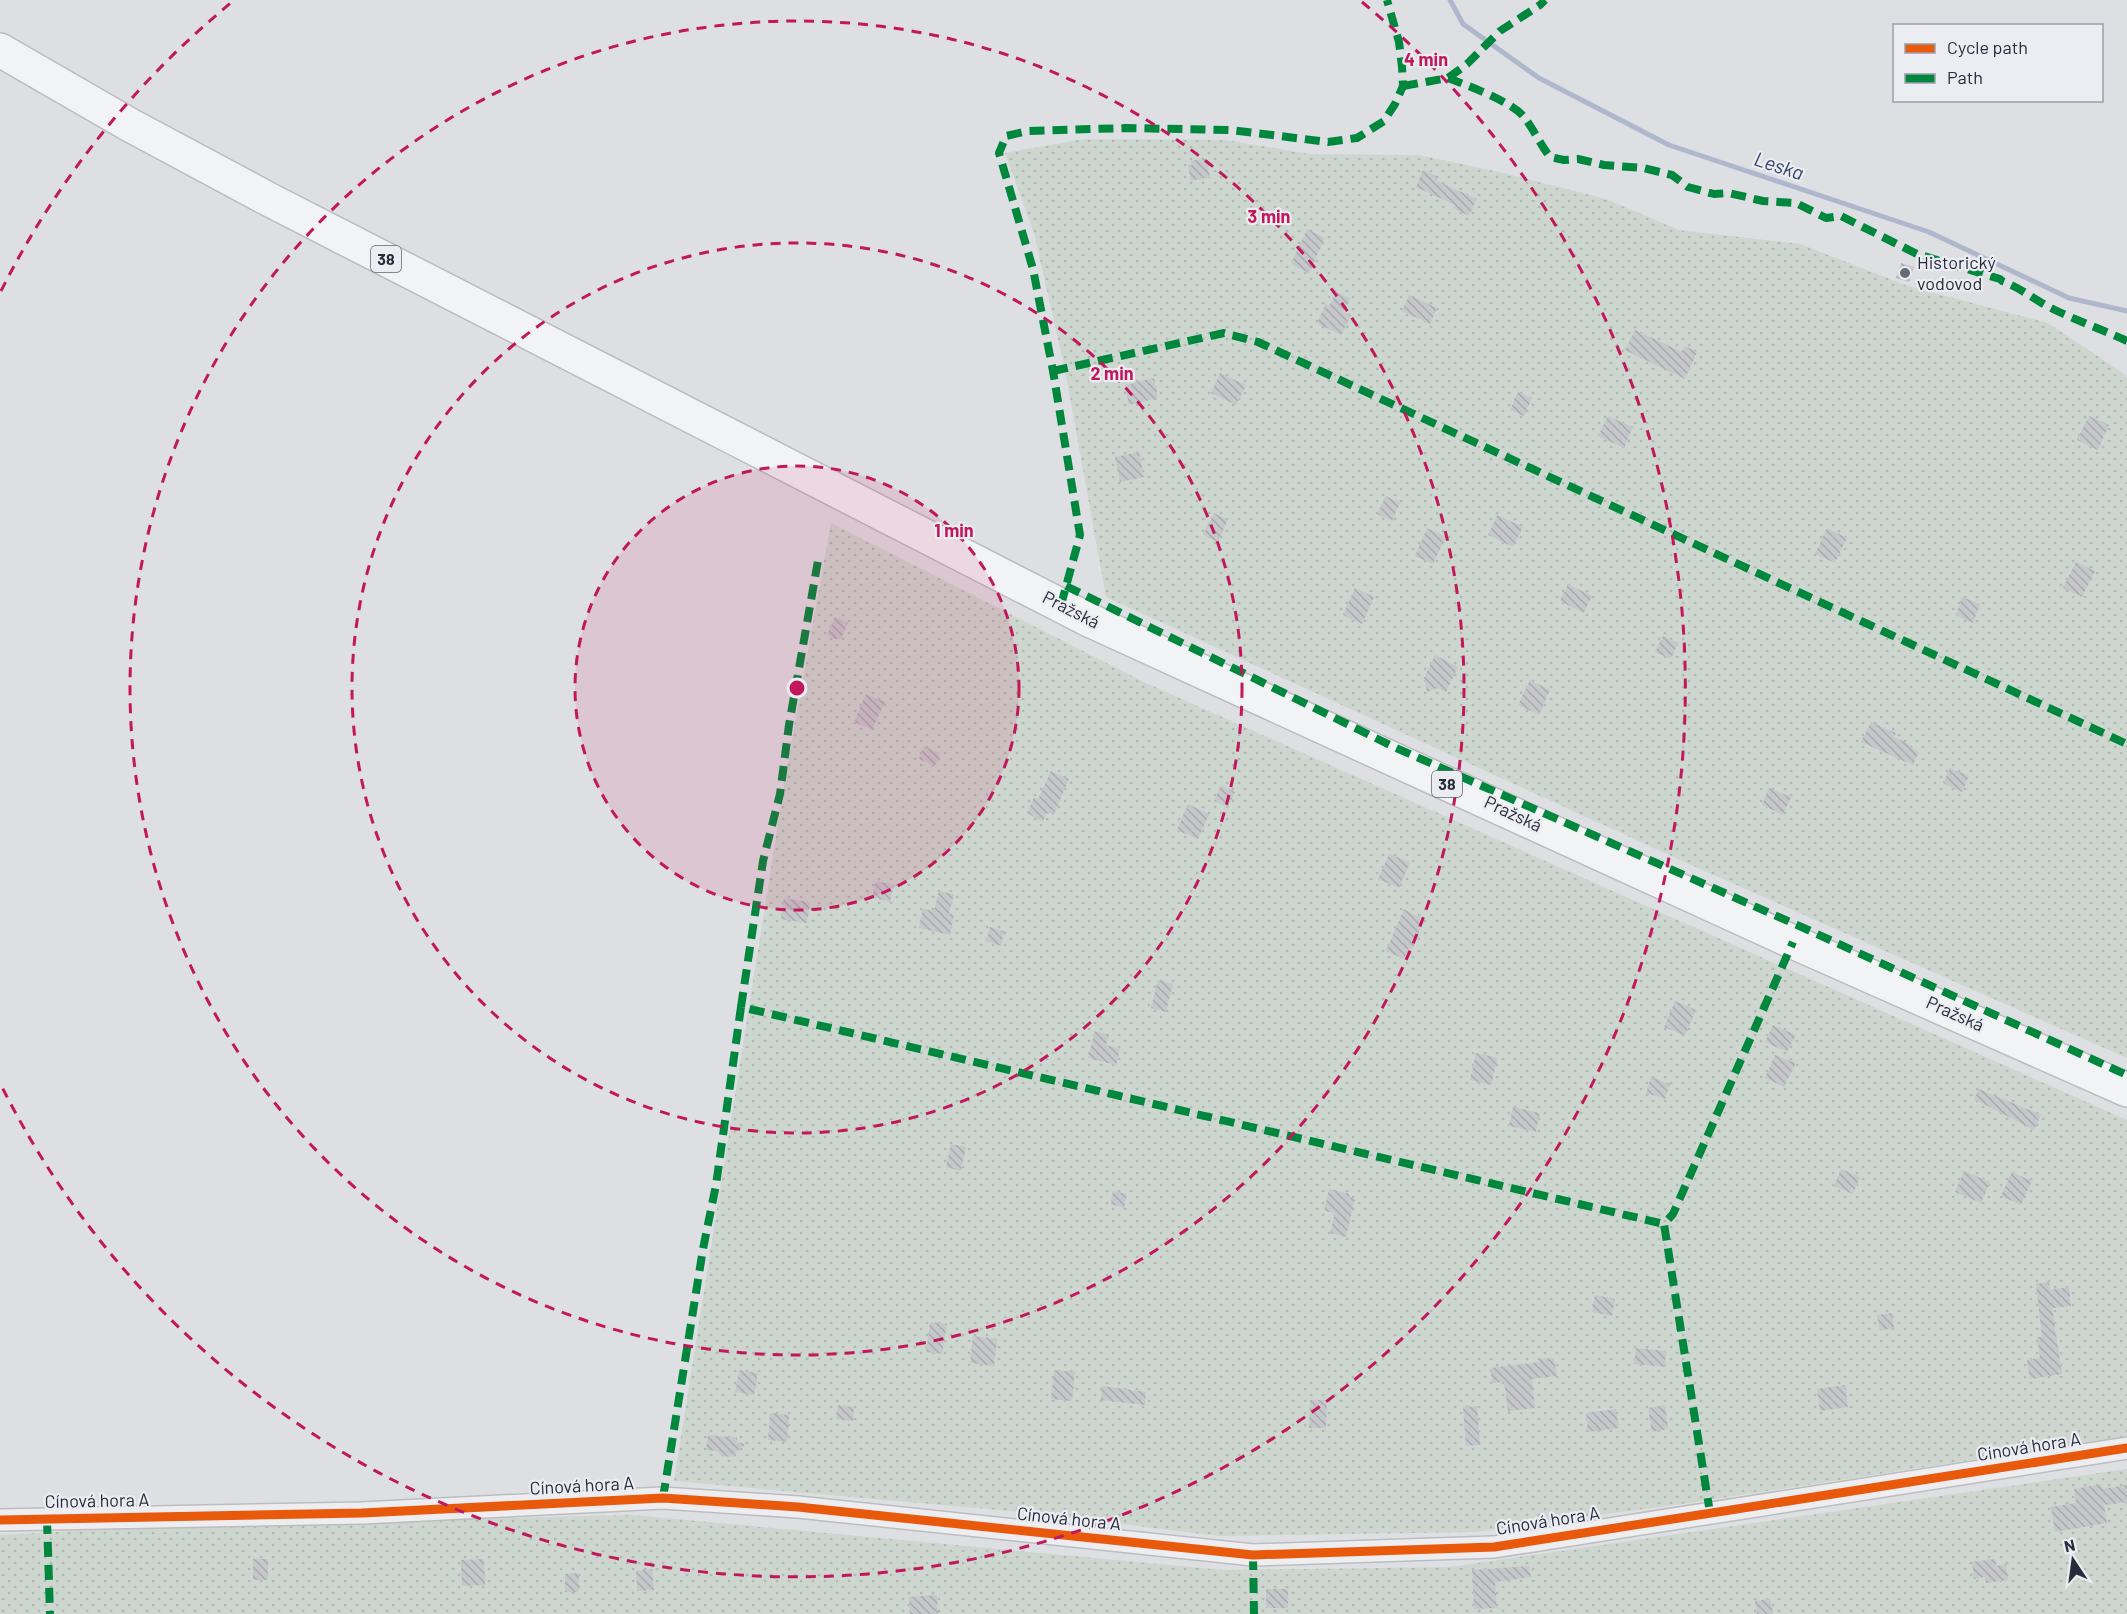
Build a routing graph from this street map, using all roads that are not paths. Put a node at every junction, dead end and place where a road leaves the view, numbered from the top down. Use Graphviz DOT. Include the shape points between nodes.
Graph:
graph roads {
  1 [pos="0,50"];
  2 [pos="2127,1090"];
  3 [pos="2127,1448"];
  4 [pos="0,1520"];
  1 -- 2 [label="main road, Pražská / 38" via="130,126 1089,620"];
  3 -- 4 [label="street, Cínová hora A" via="1494,1547 1253,1555 798,1507 663,1498 362,1513"];
}
